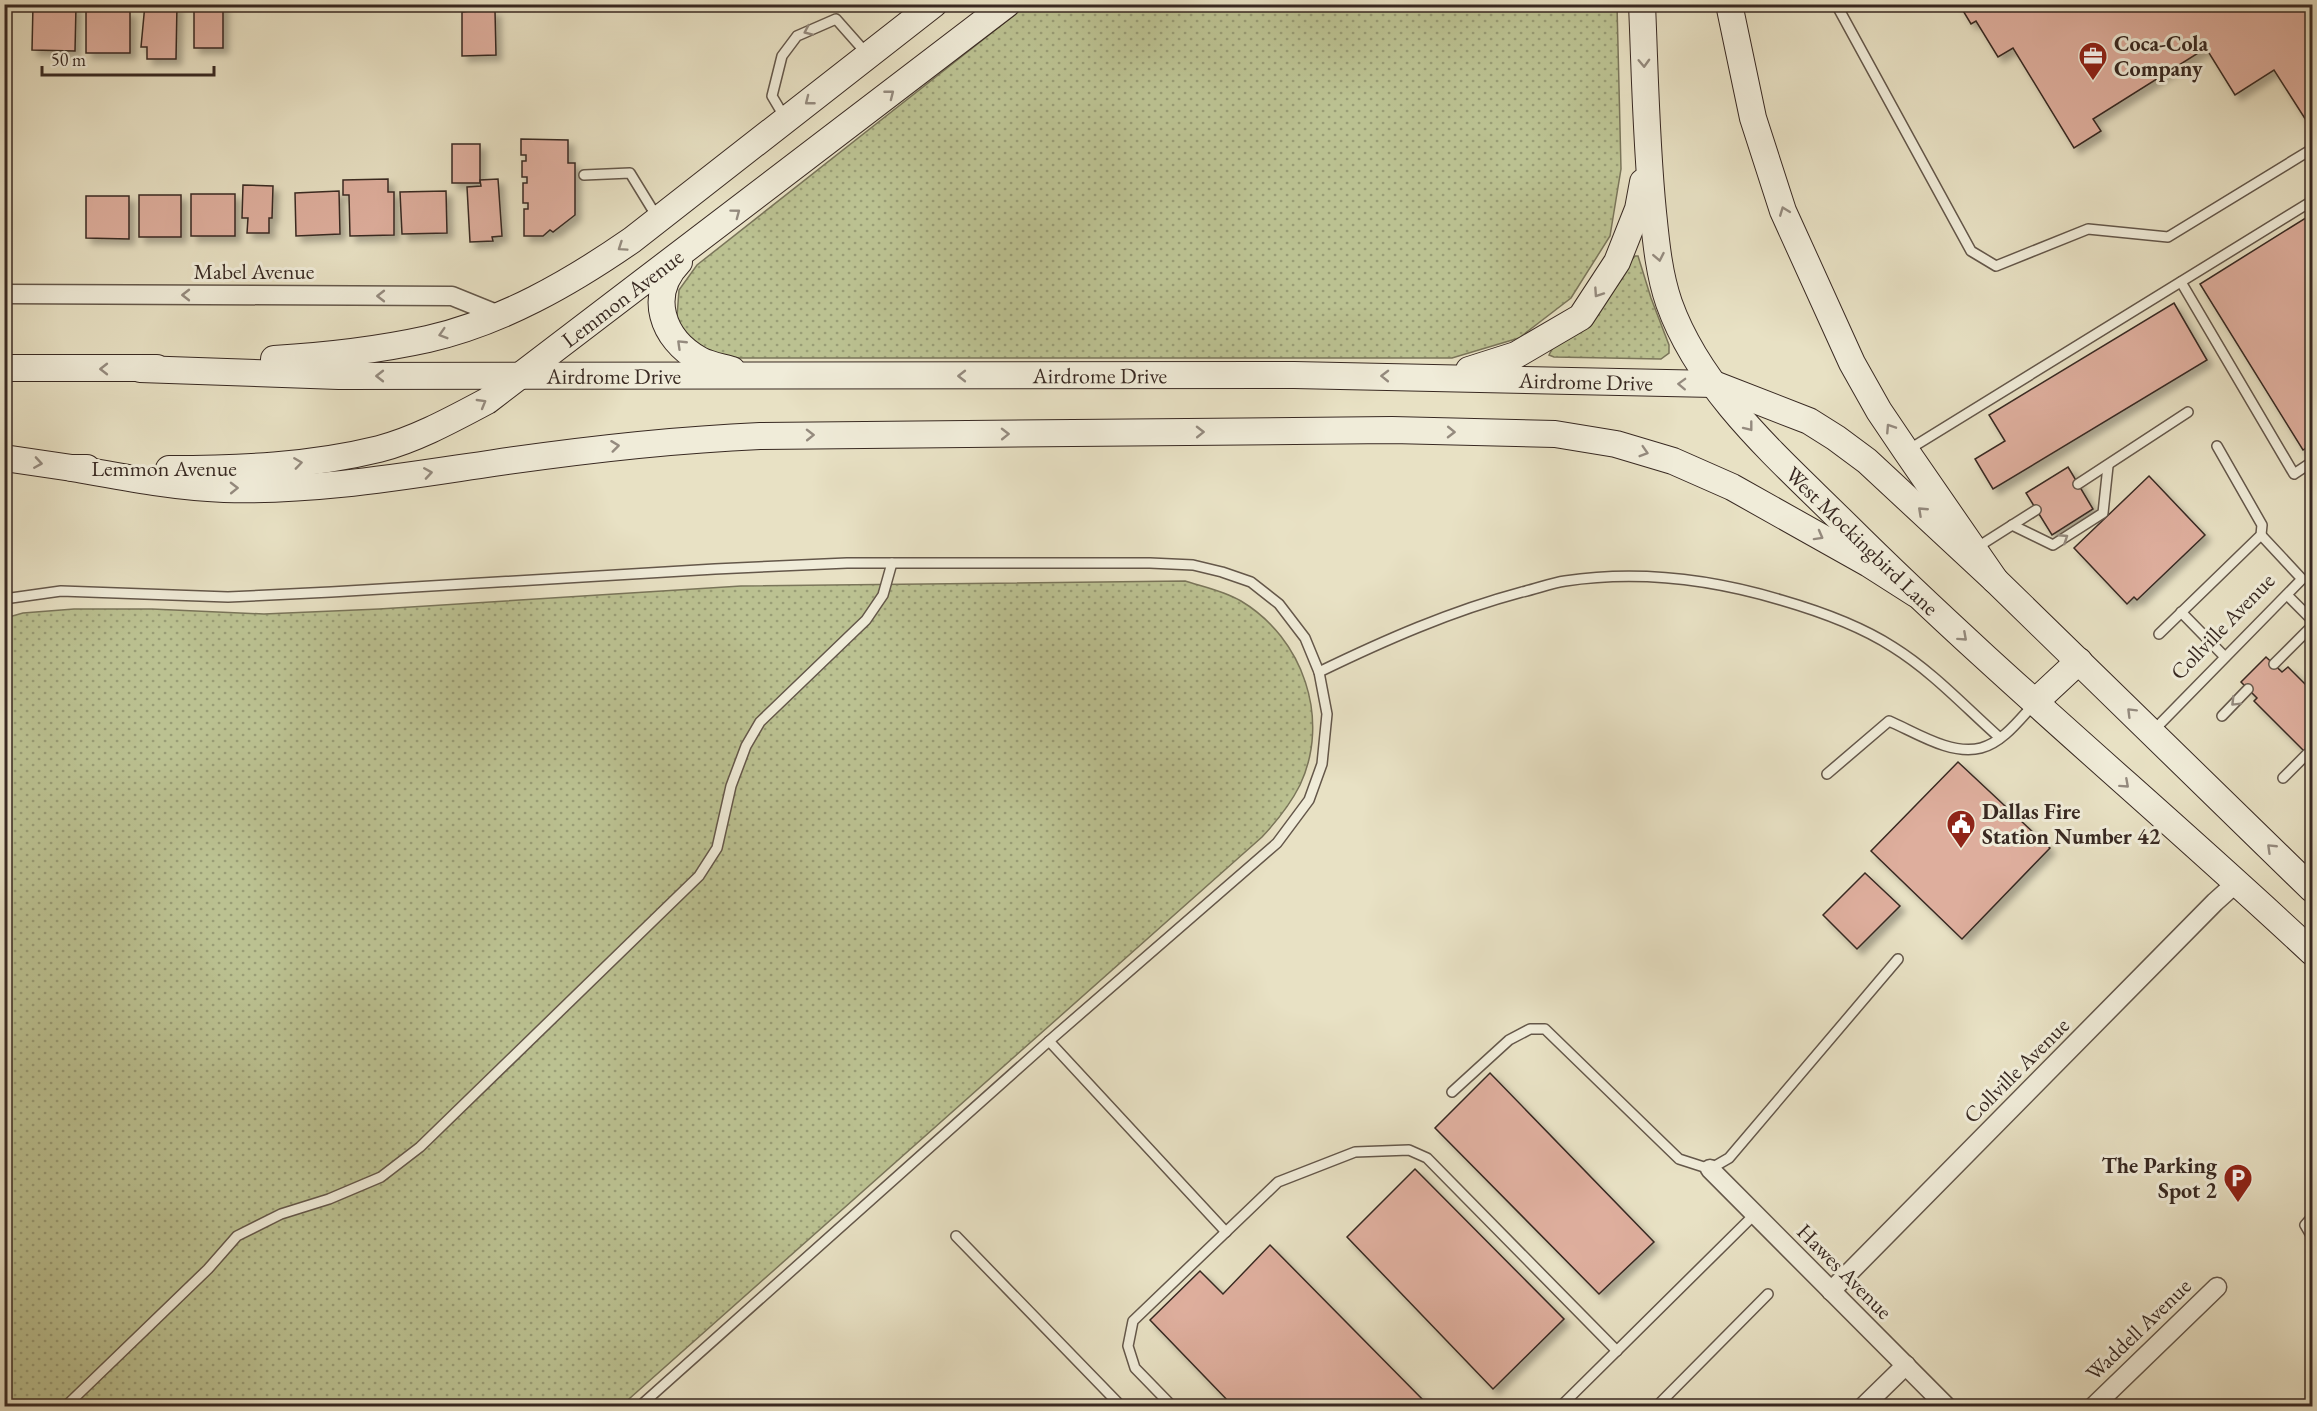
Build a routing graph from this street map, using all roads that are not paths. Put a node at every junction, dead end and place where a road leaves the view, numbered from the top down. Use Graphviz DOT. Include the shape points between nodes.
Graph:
graph roads {
  1 [pos="934,4"];
  2 [pos="1007,4"];
  3 [pos="1650,4"];
  4 [pos="1729,4"];
  5 [pos="1836,4"];
  6 [pos="1642,5"];
  7 [pos="868,56"];
  8 [pos="786,119"];
  9 [pos="2313,149"];
  10 [pos="1648,161"];
  11 [pos="584,175"];
  12 [pos="2313,201"];
  13 [pos="658,219"];
  14 [pos="698,242"];
  15 [pos="2181,282"];
  16 [pos="4,294"];
  17 [pos="499,315"];
  18 [pos="4,368"];
  19 [pos="140,369"];
  20 [pos="522,375"];
  21 [pos="752,377"];
  22 [pos="1443,377"];
  23 [pos="1714,384"];
  24 [pos="2187,412"];
  25 [pos="2217,446"];
  26 [pos="1906,451"];
  27 [pos="4,458"];
  28 [pos="2313,462"];
  29 [pos="2108,465"];
  30 [pos="72,468"];
  31 [pos="2078,484"];
  32 [pos="2036,510"];
  33 [pos="2012,525"];
  34 [pos="2261,535"];
  35 [pos="1974,549"];
  36 [pos="891,563"];
  37 [pos="1995,580"];
  38 [pos="1916,594"];
  39 [pos="2287,595"];
  40 [pos="4,599"];
  41 [pos="2181,612"];
  42 [pos="2313,620"];
  43 [pos="2313,626"];
  44 [pos="2159,634"];
  45 [pos="2225,657"];
  46 [pos="2079,660"];
  47 [pos="2274,664"];
  48 [pos="1319,672"];
  49 [pos="2248,689"];
  50 [pos="2035,702"];
  51 [pos="2222,716"];
  52 [pos="2152,732"];
  53 [pos="2000,738"];
  54 [pos="2307,754"];
  55 [pos="1827,774"];
  56 [pos="2283,778"];
  57 [pos="2235,884"];
  58 [pos="2313,889"];
  59 [pos="2310,954"];
  60 [pos="1898,959"];
  61 [pos="1049,1041"];
  62 [pos="1452,1092"];
  63 [pos="1710,1169"];
  64 [pos="1755,1215"];
  65 [pos="2313,1217"];
  66 [pos="1226,1232"];
  67 [pos="956,1236"];
  68 [pos="2313,1237"];
  69 [pos="2217,1287"];
  70 [pos="1832,1291"];
  71 [pos="1768,1294"];
  72 [pos="1617,1351"];
  73 [pos="1906,1365"];
  74 [pos="1121,1406"];
  75 [pos="66,1407"];
  76 [pos="639,1407"];
  77 [pos="1172,1407"];
  78 [pos="1561,1407"];
  79 [pos="1657,1407"];
  80 [pos="1864,1407"];
  81 [pos="1947,1407"];
  82 [pos="2094,1407"];
  1 -- 7 [label="main road, Lemmon Avenue"];
  14 -- 2 [label="main road, Lemmon Avenue, one-way"];
  3 -- 6 [label="main road"];
  26 -- 4 [label="main road, one-way" via="1852,363 1783,211 1753,118"];
  5 -- 9 [label="lane" via="1971,251 1996,266 2088,229 2168,237"];
  6 -- 10 [label="main road, West Mockingbird Lane, one-way"];
  7 -- 8 [label="main road, Lemmon Avenue, one-way"];
  7 -- 8 [label="lane, one-way" via="836,19 797,36 782,57 772,96"];
  8 -- 13 [label="main road, Lemmon Avenue"];
  10 -- 22 [label="main road, one-way" via="1638,209 1617,262 1581,317 1516,356"];
  10 -- 23 [label="main road, West Mockingbird Lane, one-way" via="1658,252 1669,303"];
  11 -- 13 [label="lane" via="630,173"];
  12 -- 15 [label="lane"];
  13 -- 17 [label="main road, Lemmon Avenue, one-way" via="592,267"];
  14 -- 20 [label="main road, Lemmon Avenue"];
  21 -- 14 [label="main road, one-way" via="700,360 667,329 661,308 663,286 671,270"];
  15 -- 26 [label="lane"];
  15 -- 28 [label="lane" via="2294,474"];
  17 -- 16 [label="street, Mabel Avenue, one-way" via="453,296"];
  17 -- 19 [label="main road, Lemmon Avenue, one-way" via="429,339 392,345 308,357"];
  19 -- 18 [label="main road, Lemmon Avenue, one-way"];
  20 -- 19 [label="main road, Airdrome Drive, one-way" via="339,376"];
  20 -- 21 [label="main road, Airdrome Drive"];
  30 -- 20 [label="main road, Lemmon Avenue, one-way" via="248,468 380,449 434,429 487,401"];
  22 -- 21 [label="main road, Airdrome Drive, one-way"];
  23 -- 22 [label="main road, Airdrome Drive, one-way"];
  37 -- 23 [label="main road, Airdrome Drive, one-way" via="1868,461 1836,438 1809,421"];
  23 -- 38 [label="main road, West Mockingbird Lane, one-way" via="1768,451"];
  24 -- 29 [label="lane"];
  25 -- 34 [label="lane" via="2262,525"];
  26 -- 35 [label="main road"];
  27 -- 30 [label="main road, Lemmon Avenue, one-way"];
  29 -- 31 [label="lane"];
  33 -- 29 [label="lane, one-way" via="2053,545 2103,513"];
  30 -- 38 [label="main road, one-way" via="150,482 225,489 373,482 620,445 760,436 1381,430 1555,434 1616,444 1673,461 1732,487"];
  32 -- 33 [label="lane"];
  33 -- 35 [label="lane"];
  34 -- 39 [label="lane, Collville Avenue" via="2302,579"];
  34 -- 41 [label="lane"];
  35 -- 37 [label="main road"];
  36 -- 40 [label="lane" via="715,568 228,597 61,591"];
  36 -- 48 [label="lane" via="1150,563 1193,565 1222,572 1251,582 1279,604 1305,638"];
  36 -- 75 [label="lane" via="883,595 866,620 760,722 731,786 717,848 699,876 420,1147 381,1177 237,1236"];
  37 -- 46 [label="main road"];
  38 -- 50 [label="main road, West Mockingbird Lane, one-way"];
  39 -- 42 [label="lane"];
  39 -- 45 [label="lane, Collville Avenue"];
  41 -- 44 [label="lane"];
  41 -- 45 [label="lane"];
  43 -- 47 [label="lane"];
  45 -- 52 [label="lane, Collville Avenue"];
  46 -- 50 [label="main road"];
  52 -- 46 [label="main road, one-way"];
  48 -- 53 [label="lane" via="1439,619 1564,581 1625,576 1680,579 1744,589 1818,611 1859,629 1925,669"];
  48 -- 61 [label="lane" via="1327,714 1323,764 1310,800 1277,843"];
  49 -- 51 [label="lane, one-way"];
  50 -- 53 [label="lane"];
  50 -- 57 [label="main road, West Mockingbird Lane, one-way"];
  58 -- 52 [label="main road, one-way"];
  53 -- 55 [label="lane" via="1981,748 1948,747 1889,721"];
  54 -- 56 [label="lane"];
  57 -- 59 [label="main road, West Mockingbird Lane"];
  57 -- 70 [label="street, Collville Avenue"];
  60 -- 63 [label="lane" via="1729,1158"];
  61 -- 66 [label="lane"];
  61 -- 76 [label="lane"];
  62 -- 63 [label="lane" via="1509,1040 1530,1029 1545,1029 1678,1159"];
  63 -- 64 [label="street, Hawes Avenue"];
  64 -- 70 [label="street, Hawes Avenue"];
  64 -- 72 [label="lane"];
  65 -- 68 [label="lane" via="2305,1224"];
  66 -- 72 [label="lane" via="1278,1182 1355,1152 1408,1150 1426,1158"];
  66 -- 77 [label="lane" via="1133,1321 1128,1346 1135,1368"];
  67 -- 74 [label="lane"];
  69 -- 82 [label="street, Waddell Avenue"];
  70 -- 73 [label="street, Hawes Avenue"];
  71 -- 79 [label="lane"];
  72 -- 78 [label="lane"];
  73 -- 80 [label="street"];
  73 -- 81 [label="street, Hawes Avenue"];
}
